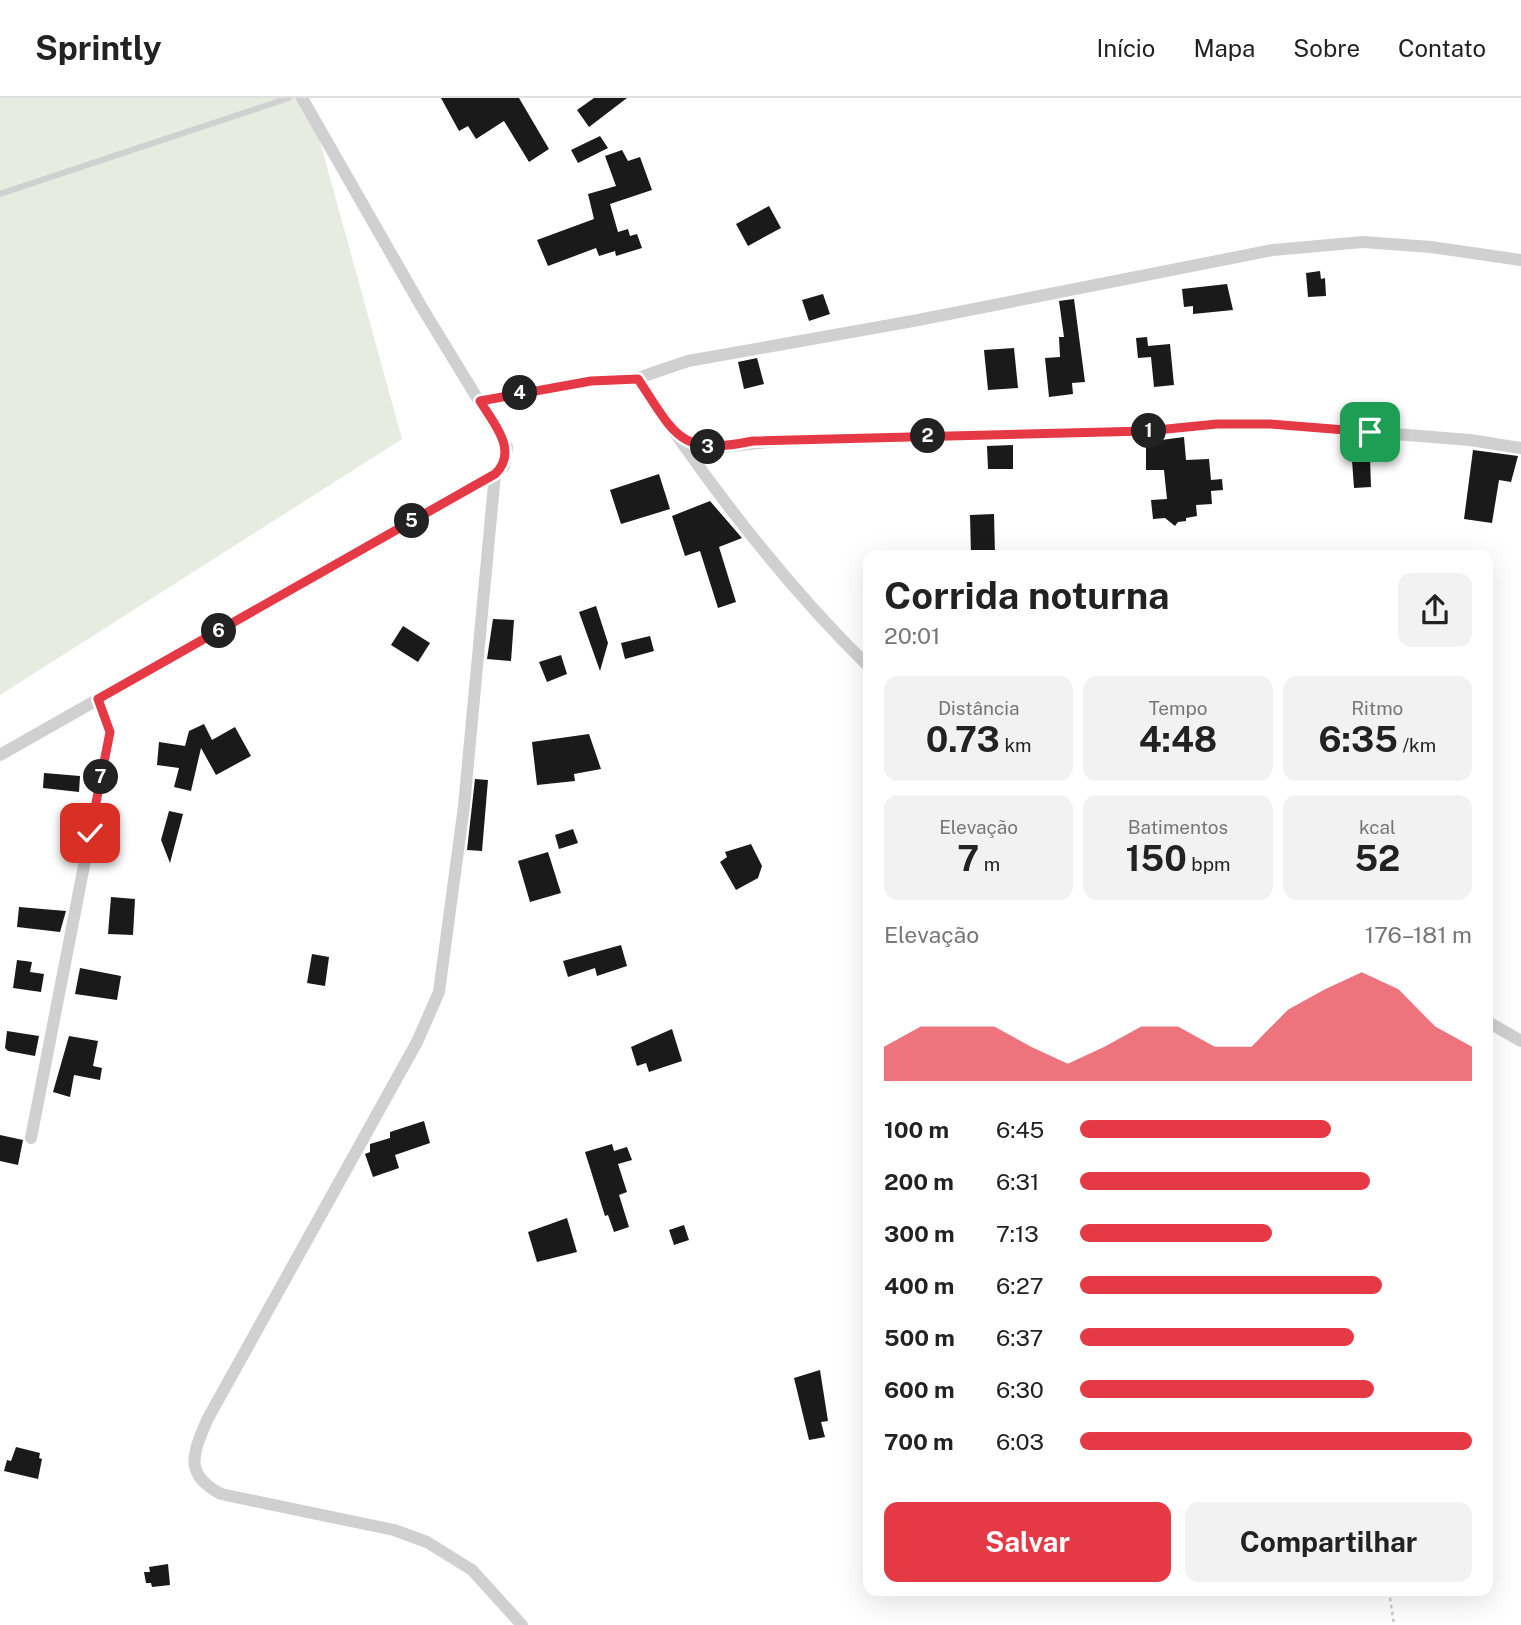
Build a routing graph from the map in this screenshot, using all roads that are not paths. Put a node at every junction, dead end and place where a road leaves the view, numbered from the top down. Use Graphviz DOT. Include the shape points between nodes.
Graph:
graph roads {
  1 [pos="289,98"];
  2 [pos="302,98"];
  3 [pos="0,194"];
  4 [pos="1521,260"];
  5 [pos="638,379"];
  6 [pos="480,401"];
  7 [pos="676,434"];
  8 [pos="1521,448"];
  9 [pos="495,474"];
  10 [pos="863,661"];
  11 [pos="98,699"];
  12 [pos="0,755"];
  13 [pos="1493,1026"];
  14 [pos="1521,1041"];
  15 [pos="31,1138"];
  16 [pos="522,1625"];
  1 -- 3 [label="lane"];
  2 -- 6 [label="street"];
  4 -- 5 [label="street" via="1363,242 1273,250 688,361"];
  5 -- 6 [label="street" via="591,381"];
  5 -- 7 [label="street"];
  6 -- 9 [label="street" via="507,447 504,466"];
  7 -- 8 [label="street" via="695,446 722,447 786,440 1270,424"];
  7 -- 10 [label="street" via="826,623"];
  9 -- 11 [label="street"];
  9 -- 16 [label="street" via="464,806 439,992 417,1042 207,1420 194,1452 194,1469 206,1486 221,1494 394,1530 427,1542 472,1570"];
  11 -- 12 [label="street"];
  11 -- 15 [label="street" via="110,732"];
  13 -- 14 [label="street"];
}
